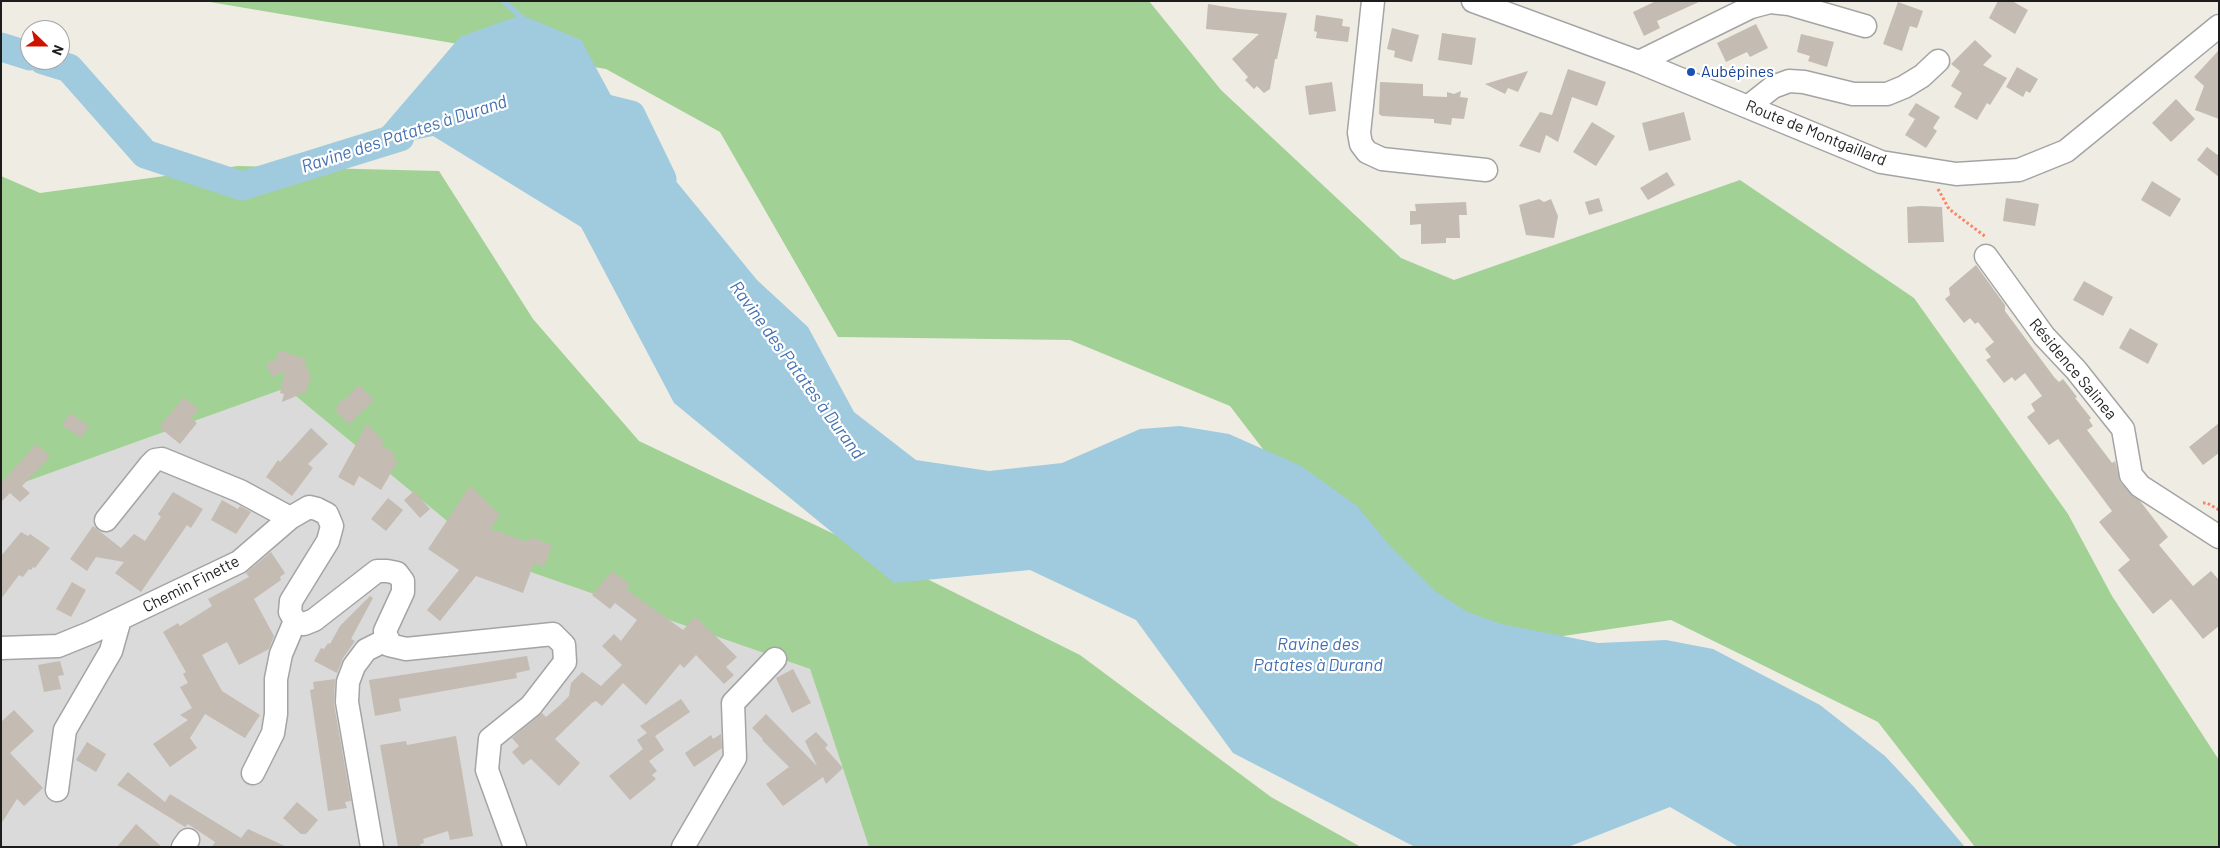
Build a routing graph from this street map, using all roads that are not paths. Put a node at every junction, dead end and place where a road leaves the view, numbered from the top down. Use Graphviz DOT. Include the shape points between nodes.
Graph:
graph roads {
  1 [pos="1373,1"];
  2 [pos="1487,3"];
  3 [pos="1865,26"];
  4 [pos="2219,26"];
  5 [pos="1938,61"];
  6 [pos="1639,62"];
  7 [pos="1749,106"];
  8 [pos="1486,170"];
  9 [pos="1986,256"];
  10 [pos="290,518"];
  11 [pos="106,520"];
  12 [pos="2219,537"];
  13 [pos="120,619"];
  14 [pos="295,621"];
  15 [pos="388,639"];
  16 [pos="1,648"];
  17 [pos="775,659"];
  18 [pos="253,773"];
  19 [pos="57,790"];
  20 [pos="372,847"];
  21 [pos="516,847"];
  22 [pos="683,847"];
  1 -- 8 [label="street" via="1359,133 1361,144 1367,152 1382,159"];
  2 -- 6 [label="street, Route de Montgaillard"];
  3 -- 6 [label="street" via="1789,4 1770,2 1751,7"];
  4 -- 7 [label="street, Route de Montgaillard" via="2066,150 2019,170 1956,174 1881,162"];
  5 -- 7 [label="street" via="1922,76 1887,94 1853,94 1789,81 1774,87"];
  6 -- 7 [label="street, Route de Montgaillard"];
  9 -- 12 [label="street, Résidence Salinea" via="2044,336 2123,429 2131,475 2140,486"];
  10 -- 11 [label="street" via="240,491 162,459 150,465"];
  10 -- 13 [label="street, Chemin Finette" via="239,562"];
  10 -- 14 [label="street, Chemin Finette" via="308,508 317,509 327,514 332,526 328,541 291,601 290,612"];
  13 -- 16 [label="street, Chemin Finette" via="58,646"];
  13 -- 19 [label="street" via="110,651 65,730"];
  14 -- 15 [label="street" via="304,624 314,620 377,571 387,571 397,573 403,581 403,592 385,631"];
  14 -- 18 [label="street" via="281,654 276,679 273,733"];
  15 -- 20 [label="street" via="366,650 354,666 348,682 347,702"];
  15 -- 21 [label="street" via="389,645 406,649 553,634 564,645 565,662 531,706 490,739 487,770"];
  17 -- 22 [label="street" via="733,703 735,758"];
}
